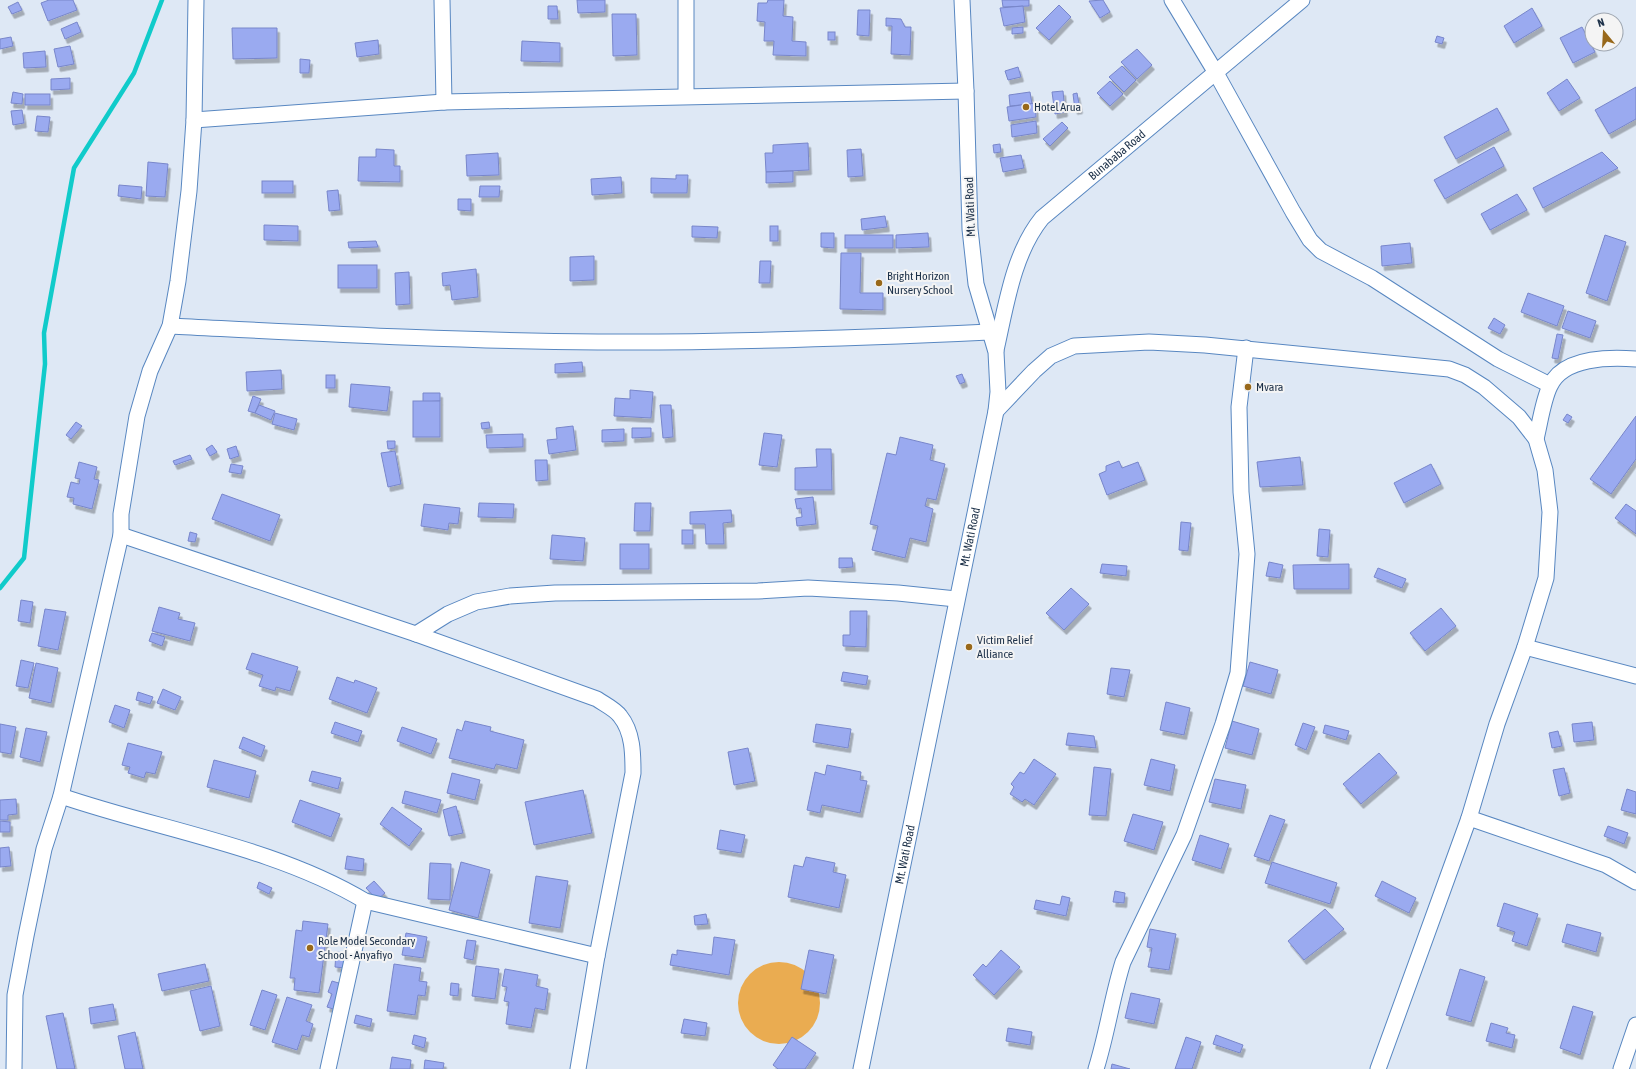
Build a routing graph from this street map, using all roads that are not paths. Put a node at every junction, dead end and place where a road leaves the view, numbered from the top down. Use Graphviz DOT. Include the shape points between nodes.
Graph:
graph roads {
  1 [pos="196,0"];
  2 [pos="442,0"];
  3 [pos="686,0"];
  4 [pos="962,0"];
  5 [pos="1172,0"];
  6 [pos="1302,0"];
  7 [pos="1216,73"];
  8 [pos="966,90"];
  9 [pos="686,95"];
  10 [pos="444,102"];
  11 [pos="194,120"];
  12 [pos="170,326"];
  13 [pos="989,332"];
  14 [pos="1246,348"];
  15 [pos="996,352"];
  16 [pos="1636,359"];
  17 [pos="1550,385"];
  18 [pos="996,411"];
  19 [pos="1536,439"];
  20 [pos="121,535"];
  21 [pos="956,599"];
  22 [pos="416,634"];
  23 [pos="1525,647"];
  24 [pos="1636,676"];
  25 [pos="61,796"];
  26 [pos="1469,818"];
  27 [pos="1636,882"];
  28 [pos="365,901"];
  29 [pos="597,956"];
  30 [pos="1636,1025"];
  31 [pos="14,1069"];
  32 [pos="328,1069"];
  33 [pos="578,1069"];
  34 [pos="861,1069"];
  35 [pos="1096,1069"];
  36 [pos="1378,1069"];
  37 [pos="1621,1069"];
  1 -- 11 [label="street"];
  2 -- 10 [label="street"];
  3 -- 9 [label="street"];
  4 -- 8 [label="street, Mt. Wati Road"];
  5 -- 7 [label="street"];
  6 -- 7 [label="street, Bunababa Road"];
  7 -- 15 [label="street, Bunababa Road" via="1042,218 1030,233 1007,300"];
  7 -- 17 [label="street" via="1293,212 1310,240 1321,251 1372,278 1498,359"];
  8 -- 9 [label="street"];
  8 -- 13 [label="street, Mt. Wati Road" via="970,229 976,284"];
  9 -- 10 [label="street"];
  10 -- 11 [label="street"];
  11 -- 12 [label="street" via="178,281"];
  12 -- 13 [label="street" via="460,340 598,342 810,340"];
  12 -- 20 [label="street" via="150,371 137,416 121,514"];
  13 -- 15 [label="street, Mt. Wati Road"];
  14 -- 18 [label="street" via="1149,342 1074,346 1051,356"];
  14 -- 19 [label="street" via="1449,369 1465,375 1484,388 1519,417"];
  14 -- 35 [label="street" via="1239,407 1241,492 1247,554 1238,673 1184,835 1123,962"];
  15 -- 18 [label="street, Mt. Wati Road"];
  16 -- 17 [label="street" via="1611,357 1585,361 1562,372"];
  17 -- 19 [label="street"];
  18 -- 21 [label="street, Mt. Wati Road"];
  19 -- 23 [label="street" via="1545,470 1550,512 1550,544 1546,578"];
  20 -- 22 [label="street"];
  20 -- 25 [label="street"];
  21 -- 22 [label="street" via="808,588 668,593 555,593 510,596 476,602 448,614"];
  21 -- 34 [label="street, Mt. Wati Road"];
  22 -- 29 [label="street" via="597,699 620,715 631,738 633,773"];
  23 -- 24 [label="street"];
  23 -- 26 [label="street" via="1497,724"];
  25 -- 28 [label="street" via="300,870 344,888"];
  25 -- 31 [label="street" via="44,849 15,994"];
  26 -- 27 [label="street" via="1606,865"];
  26 -- 36 [label="street"];
  28 -- 29 [label="street"];
  28 -- 32 [label="street"];
  29 -- 33 [label="street"];
  30 -- 37 [label="street"];
}
